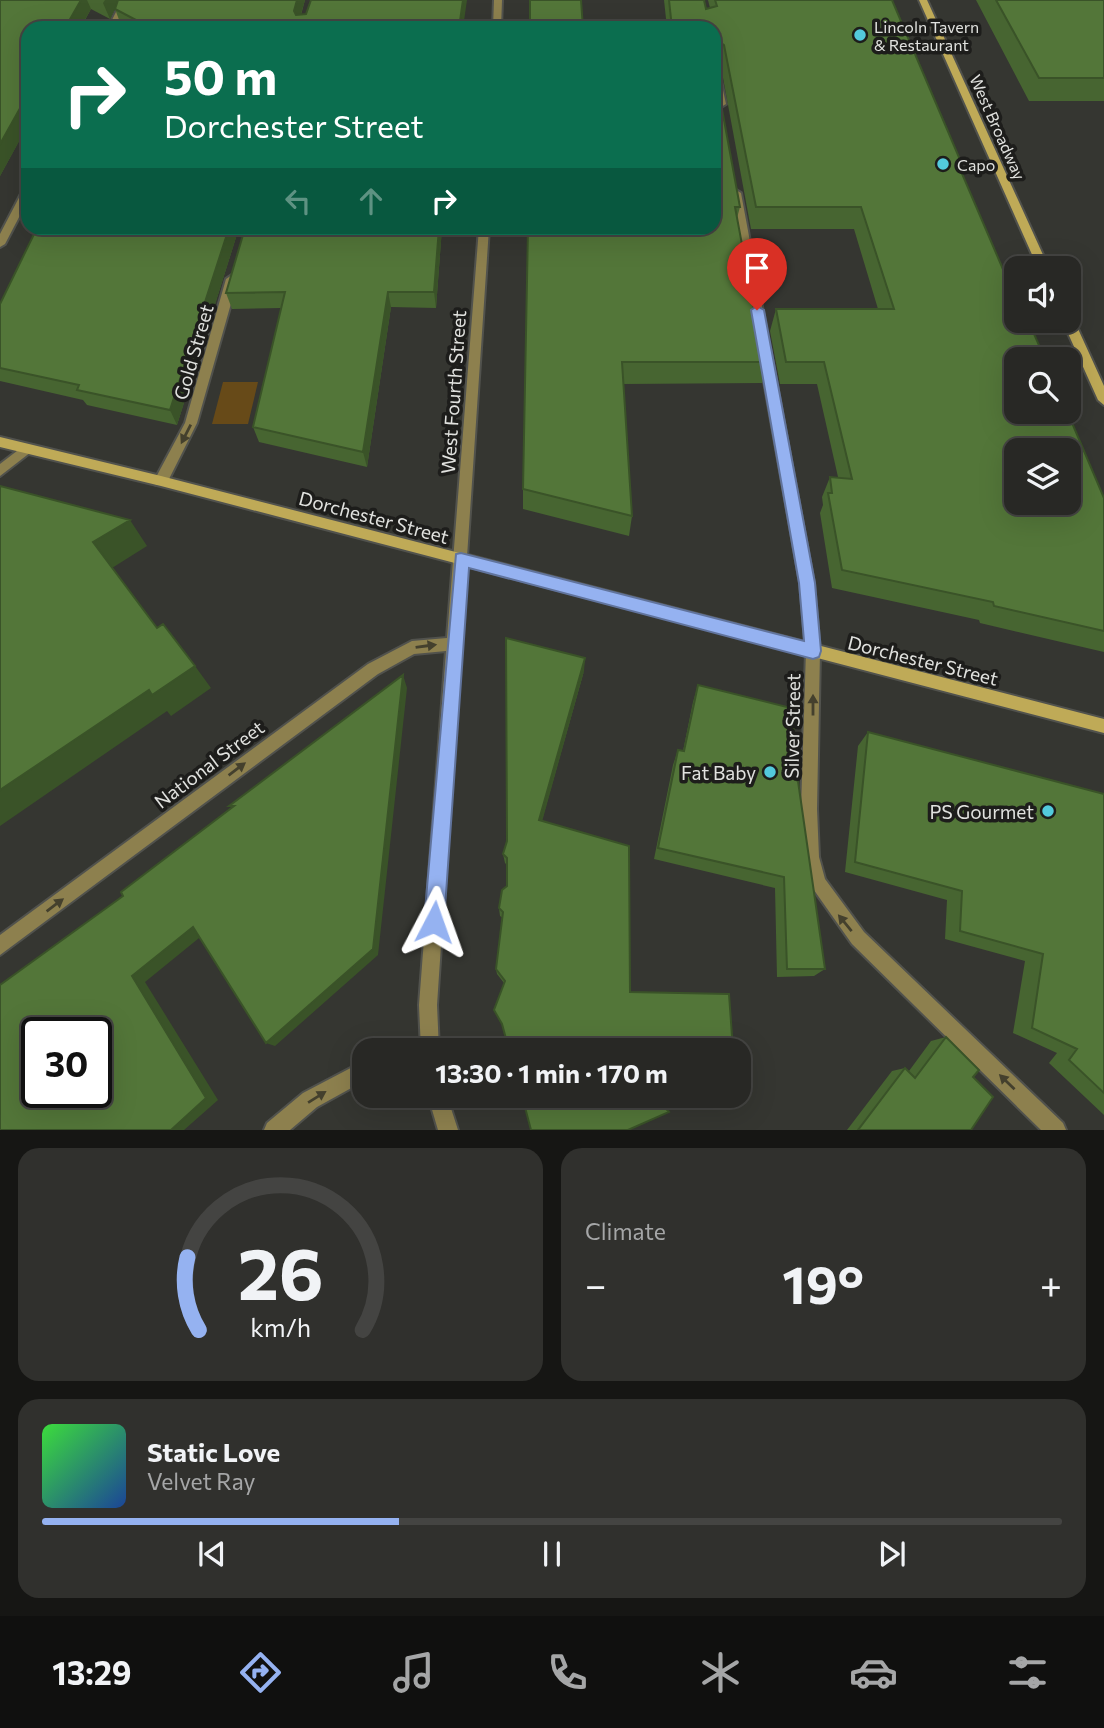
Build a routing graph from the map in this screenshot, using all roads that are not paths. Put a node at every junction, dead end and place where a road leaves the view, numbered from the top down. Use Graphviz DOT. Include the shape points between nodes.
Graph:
graph roads {
  1 [pos="126,0"];
  2 [pos="498,0"];
  3 [pos="923,0"];
  4 [pos="116,21"];
  5 [pos="497,21"];
  6 [pos="721,109"];
  7 [pos="723,121"];
  8 [pos="733,175"];
  9 [pos="21,204"];
  10 [pos="484,235"];
  11 [pos="0,244"];
  12 [pos="1039,256"];
  13 [pos="236,267"];
  14 [pos="1074,333"];
  15 [pos="1104,400"];
  16 [pos="0,442"];
  17 [pos="26,449"];
  18 [pos="0,471"];
  19 [pos="161,481"];
  20 [pos="461,559"];
  21 [pos="455,644"];
  22 [pos="813,651"];
  23 [pos="1104,726"];
  24 [pos="0,946"];
  25 [pos="429,1038"];
  26 [pos="352,1077"];
  27 [pos="441,1108"];
  28 [pos="274,1129"];
  29 [pos="447,1129"];
  30 [pos="1056,1129"];
  1 -- 4 [label="street"];
  2 -- 5 [label="street"];
  3 -- 12 [label="main road, West Broadway"];
  6 -- 7 [label="street"];
  8 -- 22 [label="street, Silver Street" via="807,583"];
  9 -- 11 [label="street"];
  10 -- 20 [label="street, West Fourth Street"];
  13 -- 19 [label="street, Gold Street, one-way" via="191,423"];
  14 -- 15 [label="main road"];
  16 -- 17 [label="main road, Dorchester Street"];
  17 -- 18 [label="street"];
  17 -- 19 [label="main road, Dorchester Street"];
  19 -- 20 [label="main road, Dorchester Street"];
  20 -- 21 [label="street, West Fourth Street"];
  20 -- 22 [label="main road, Dorchester Street"];
  24 -- 21 [label="street, National Street, one-way" via="373,669 412,648"];
  21 -- 25 [label="street, West Fourth Street"];
  22 -- 23 [label="main road, Dorchester Street"];
  30 -- 22 [label="street, Silver Street, one-way" via="858,938 818,883 811,857 809,809"];
  28 -- 26 [label="street, one-way" via="310,1100"];
  27 -- 29 [label="street"];
}
